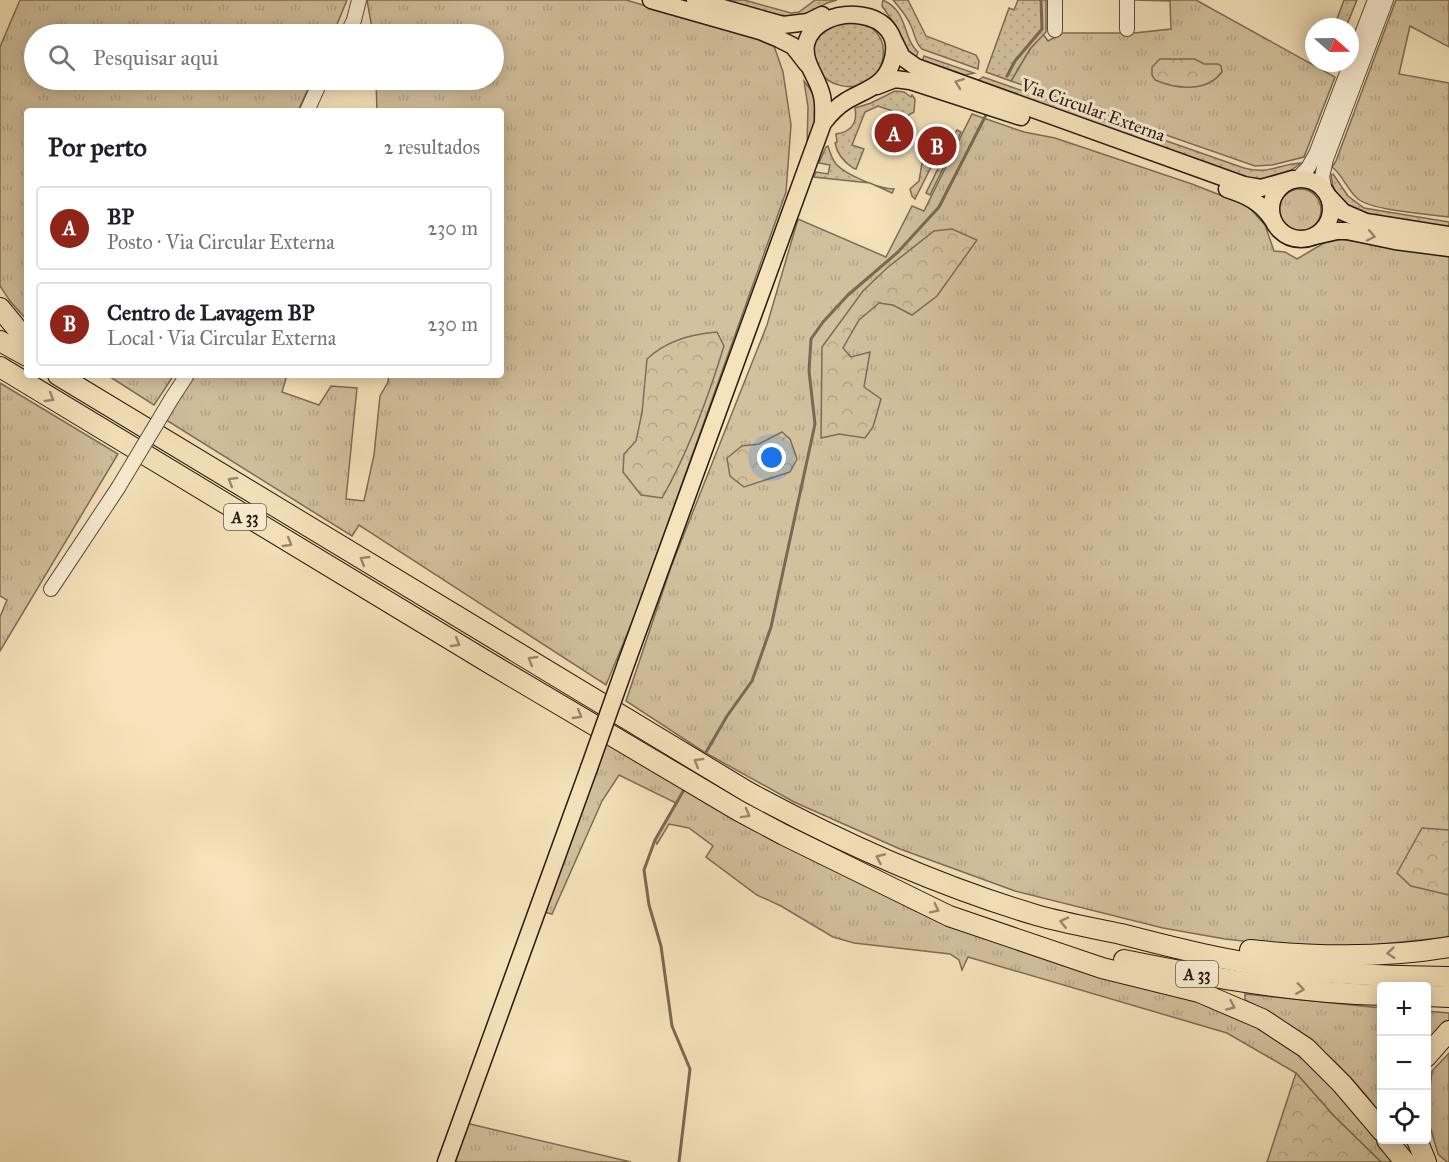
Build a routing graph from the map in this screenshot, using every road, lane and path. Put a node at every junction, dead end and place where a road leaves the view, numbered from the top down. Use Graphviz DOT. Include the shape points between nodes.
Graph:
graph roads {
  1 [pos="359,0"];
  2 [pos="651,0"];
  3 [pos="695,0"];
  4 [pos="877,0"];
  5 [pos="1055,0"];
  6 [pos="1127,0"];
  7 [pos="1375,0"];
  8 [pos="1386,0"];
  9 [pos="853,3"];
  10 [pos="826,13"];
  11 [pos="880,18"];
  12 [pos="352,24"];
  13 [pos="1127,29"];
  14 [pos="1055,30"];
  15 [pos="893,40"];
  16 [pos="815,77"];
  17 [pos="876,86"];
  18 [pos="316,90"];
  19 [pos="860,93"];
  20 [pos="308,108"];
  21 [pos="823,123"];
  22 [pos="1295,179"];
  23 [pos="1327,194"];
  24 [pos="1272,219"];
  25 [pos="1449,235"];
  26 [pos="1314,236"];
  27 [pos="1449,248"];
  28 [pos="0,308"];
  29 [pos="24,335"];
  30 [pos="0,341"];
  31 [pos="24,354"];
  32 [pos="0,368"];
  33 [pos="63,378"];
  34 [pos="79,378"];
  35 [pos="185,378"];
  36 [pos="135,422"];
  37 [pos="51,589"];
  38 [pos="1016,938"];
  39 [pos="1140,940"];
  40 [pos="1449,947"];
  41 [pos="1449,977"];
  42 [pos="1377,995"];
  43 [pos="1431,996"];
  44 [pos="1449,997"];
  45 [pos="1449,1031"];
  46 [pos="1431,1051"];
  47 [pos="1377,1125"];
  48 [pos="1391,1144"];
  49 [pos="1419,1144"];
  50 [pos="446,1162"];
  51 [pos="1406,1162"];
  52 [pos="1426,1162"];
  1 -- 12 [label="street"];
  2 -- 16 [label="main road" via="779,39 800,53"];
  3 -- 10 [label="main road" via="783,25 808,22"];
  4 -- 11 [label="main road"];
  5 -- 14 [label="street"];
  6 -- 13 [label="street"];
  7 -- 22 [label="street" via="1316,154"];
  8 -- 23 [label="street" via="1326,159 1322,177"];
  9 -- 10 [label="main road"];
  9 -- 11 [label="main road"];
  10 -- 16 [label="main road" via="812,27 806,44 807,61"];
  11 -- 15 [label="main road"];
  15 -- 17 [label="main road" via="891,65"];
  22 -- 15 [label="main road, Via Circular Externa, one-way" via="1261,188 1244,185 916,67 902,57"];
  16 -- 19 [label="main road" via="835,92"];
  16 -- 21 [label="main road" via="822,94"];
  17 -- 19 [label="main road"];
  17 -- 24 [label="main road, Via Circular Externa" via="896,79 910,81 1008,112 1240,193 1265,208"];
  18 -- 20 [label="street"];
  19 -- 21 [label="main road" via="837,107"];
  21 -- 50 [label="main road, bridge"];
  22 -- 23 [label="main road" via="1313,180"];
  22 -- 24 [label="main road" via="1276,191 1270,209"];
  23 -- 25 [label="main road" via="1343,212 1366,222"];
  23 -- 26 [label="main road" via="1330,217 1323,230"];
  24 -- 26 [label="main road" via="1277,228 1293,238"];
  26 -- 27 [label="main road, one-way" via="1347,231"];
  28 -- 29 [label="highway"];
  30 -- 31 [label="highway"];
  32 -- 38 [label="highway, A 33, one-way" via="740,811 949,916"];
  33 -- 36 [label="highway, A 33"];
  34 -- 36 [label="highway"];
  35 -- 37 [label="street, bridge"];
  39 -- 36 [label="highway, A 33, one-way" via="1038,916 892,863 817,830"];
  38 -- 42 [label="highway, A 33, one-way" via="1181,972 1339,994"];
  38 -- 47 [label="highway, one-way" via="1102,968 1199,992 1262,1019 1306,1047"];
  40 -- 39 [label="highway, one-way" via="1365,955 1293,955"];
  39 -- 41 [label="highway, A 33" via="1286,968"];
  43 -- 44 [label="highway"];
  45 -- 46 [label="highway"];
  48 -- 51 [label="highway"];
  49 -- 52 [label="highway"];
}
